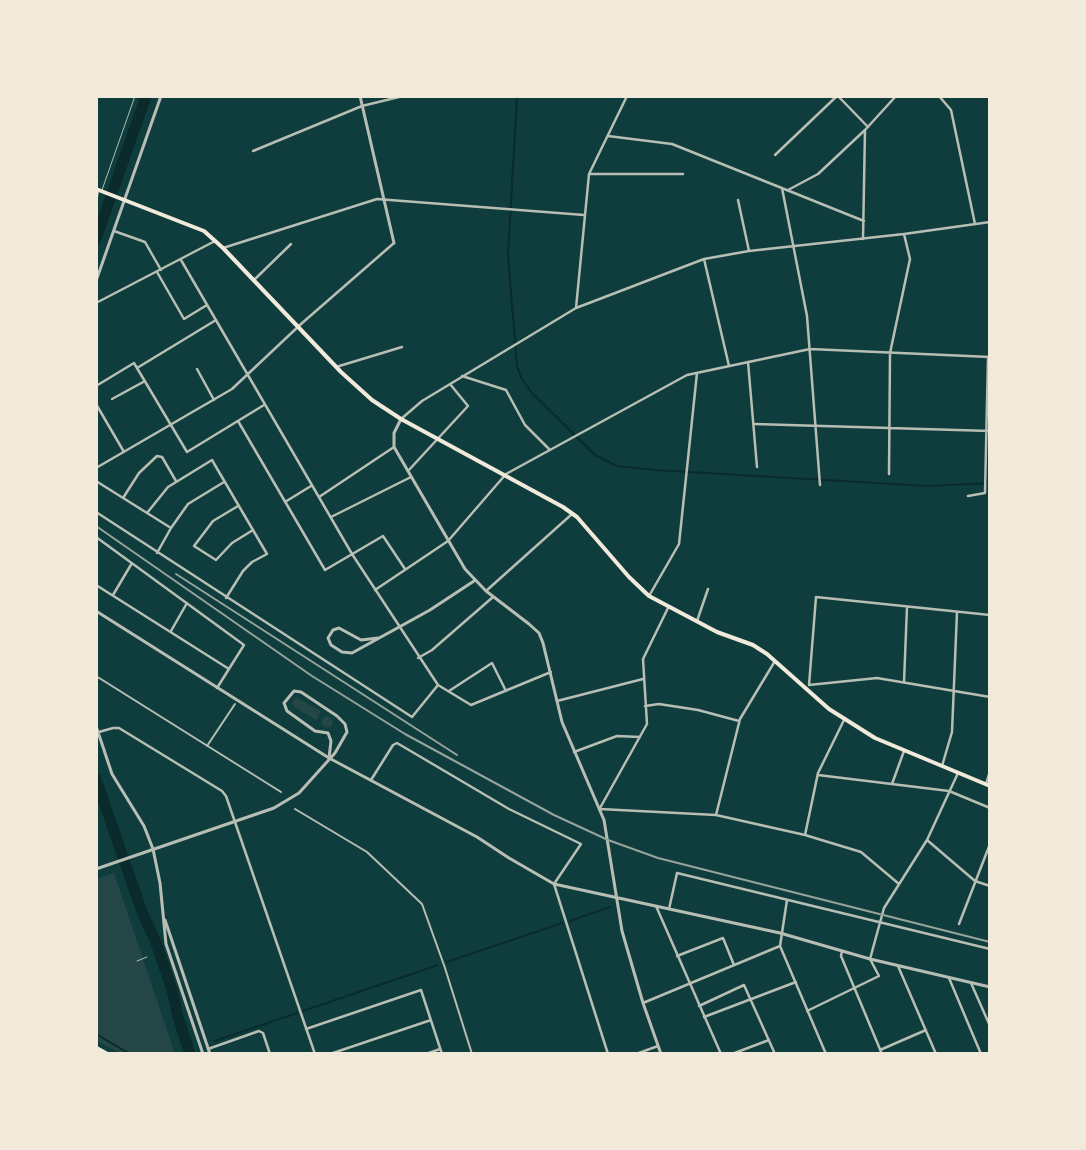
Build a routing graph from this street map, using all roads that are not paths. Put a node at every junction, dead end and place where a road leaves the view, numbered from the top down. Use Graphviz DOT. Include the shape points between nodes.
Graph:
graph roads {
  1 [pos="135,96"];
  2 [pos="161,96"];
  3 [pos="360,96"];
  4 [pos="402,96"];
  5 [pos="627,96"];
  6 [pos="837,96"];
  7 [pos="896,96"];
  8 [pos="939,96"];
  9 [pos="362,106"];
  10 [pos="866,128"];
  11 [pos="608,136"];
  12 [pos="253,151"];
  13 [pos="775,155"];
  14 [pos="588,174"];
  15 [pos="683,174"];
  16 [pos="782,188"];
  17 [pos="788,190"];
  18 [pos="100,191"];
  19 [pos="383,198"];
  20 [pos="123,199"];
  21 [pos="738,200"];
  22 [pos="96,202"];
  23 [pos="584,215"];
  24 [pos="864,221"];
  25 [pos="990,222"];
  26 [pos="975,224"];
  27 [pos="114,231"];
  28 [pos="904,234"];
  29 [pos="863,239"];
  30 [pos="215,241"];
  31 [pos="394,243"];
  32 [pos="291,244"];
  33 [pos="794,246"];
  34 [pos="223,248"];
  35 [pos="749,251"];
  36 [pos="704,259"];
  37 [pos="181,260"];
  38 [pos="161,270"];
  39 [pos="157,272"];
  40 [pos="254,280"];
  41 [pos="96,282"];
  42 [pos="96,303"];
  43 [pos="207,305"];
  44 [pos="576,308"];
  45 [pos="216,320"];
  46 [pos="299,327"];
  47 [pos="402,347"];
  48 [pos="810,349"];
  49 [pos="890,354"];
  50 [pos="989,357"];
  51 [pos="748,362"];
  52 [pos="729,366"];
  53 [pos="336,367"];
  54 [pos="136,368"];
  55 [pos="197,369"];
  56 [pos="697,373"];
  57 [pos="247,374"];
  58 [pos="462,376"];
  59 [pos="144,381"];
  60 [pos="450,384"];
  61 [pos="96,386"];
  62 [pos="112,399"];
  63 [pos="214,400"];
  64 [pos="96,404"];
  65 [pos="264,405"];
  66 [pos="401,419"];
  67 [pos="238,421"];
  68 [pos="754,424"];
  69 [pos="171,425"];
  70 [pos="816,426"];
  71 [pos="889,428"];
  72 [pos="988,431"];
  73 [pos="439,438"];
  74 [pos="394,447"];
  75 [pos="550,450"];
  76 [pos="124,452"];
  77 [pos="758,467"];
  78 [pos="96,468"];
  79 [pos="408,471"];
  80 [pos="506,474"];
  81 [pos="889,474"];
  82 [pos="411,477"];
  83 [pos="96,481"];
  84 [pos="176,481"];
  85 [pos="224,482"];
  86 [pos="820,484"];
  87 [pos="312,485"];
  88 [pos="968,496"];
  89 [pos="319,497"];
  90 [pos="123,498"];
  91 [pos="285,502"];
  92 [pos="238,506"];
  93 [pos="96,512"];
  94 [pos="147,514"];
  95 [pos="572,514"];
  96 [pos="331,517"];
  97 [pos="171,528"];
  98 [pos="253,530"];
  99 [pos="96,537"];
  100 [pos="448,541"];
  101 [pos="157,553"];
  102 [pos="352,554"];
  103 [pos="132,563"];
  104 [pos="406,569"];
  105 [pos="474,580"];
  106 [pos="96,585"];
  107 [pos="708,589"];
  108 [pos="375,590"];
  109 [pos="486,591"];
  110 [pos="113,595"];
  111 [pos="649,596"];
  112 [pos="493,597"];
  113 [pos="226,598"];
  114 [pos="187,602"];
  115 [pos="907,606"];
  116 [pos="668,608"];
  117 [pos="96,611"];
  118 [pos="957,612"];
  119 [pos="990,614"];
  120 [pos="696,621"];
  121 [pos="399,627"];
  122 [pos="170,631"];
  123 [pos="378,638"];
  124 [pos="418,658"];
  125 [pos="775,660"];
  126 [pos="229,669"];
  127 [pos="551,672"];
  128 [pos="96,676"];
  129 [pos="643,679"];
  130 [pos="904,682"];
  131 [pos="438,685"];
  132 [pos="808,687"];
  133 [pos="217,688"];
  134 [pos="449,691"];
  135 [pos="506,691"];
  136 [pos="954,691"];
  137 [pos="990,697"];
  138 [pos="557,701"];
  139 [pos="235,704"];
  140 [pos="645,706"];
  141 [pos="844,720"];
  142 [pos="739,721"];
  143 [pos="96,726"];
  144 [pos="98,732"];
  145 [pos="640,737"];
  146 [pos="207,746"];
  147 [pos="904,751"];
  148 [pos="574,752"];
  149 [pos="329,758"];
  150 [pos="942,767"];
  151 [pos="990,771"];
  152 [pos="958,773"];
  153 [pos="818,775"];
  154 [pos="371,780"];
  155 [pos="892,784"];
  156 [pos="988,785"];
  157 [pos="949,791"];
  158 [pos="281,792"];
  159 [pos="990,808"];
  160 [pos="295,809"];
  161 [pos="600,809"];
  162 [pos="716,815"];
  163 [pos="234,822"];
  164 [pos="805,835"];
  165 [pos="927,840"];
  166 [pos="990,844"];
  167 [pos="153,850"];
  168 [pos="96,868"];
  169 [pos="976,881"];
  170 [pos="554,884"];
  171 [pos="899,884"];
  172 [pos="990,886"];
  173 [pos="617,898"];
  174 [pos="787,900"];
  175 [pos="656,906"];
  176 [pos="669,909"];
  177 [pos="164,917"];
  178 [pos="879,922"];
  179 [pos="959,924"];
  180 [pos="780,933"];
  181 [pos="780,946"];
  182 [pos="990,949"];
  183 [pos="842,951"];
  184 [pos="677,956"];
  185 [pos="147,958"];
  186 [pos="870,959"];
  187 [pos="137,961"];
  188 [pos="734,965"];
  189 [pos="898,966"];
  190 [pos="949,978"];
  191 [pos="796,982"];
  192 [pos="971,983"];
  193 [pos="689,984"];
  194 [pos="990,987"];
  195 [pos="854,989"];
  196 [pos="751,999"];
  197 [pos="643,1003"];
  198 [pos="699,1006"];
  199 [pos="807,1011"];
  200 [pos="704,1017"];
  201 [pos="431,1020"];
  202 [pos="990,1026"];
  203 [pos="306,1029"];
  204 [pos="926,1030"];
  205 [pos="769,1040"];
  206 [pos="659,1046"];
  207 [pos="96,1048"];
  208 [pos="208,1049"];
  209 [pos="440,1049"];
  210 [pos="881,1052"];
  211 [pos="107,1054"];
  212 [pos="203,1054"];
  213 [pos="210,1054"];
  214 [pos="270,1054"];
  215 [pos="315,1054"];
  216 [pos="330,1054"];
  217 [pos="426,1054"];
  218 [pos="442,1054"];
  219 [pos="472,1054"];
  220 [pos="608,1054"];
  221 [pos="636,1054"];
  222 [pos="661,1054"];
  223 [pos="721,1054"];
  224 [pos="732,1054"];
  225 [pos="775,1054"];
  226 [pos="826,1054"];
  227 [pos="936,1054"];
  228 [pos="981,1054"];
  1 -- 18 [label="lane"];
  2 -- 20 [label="street"];
  3 -- 9 [label="street"];
  4 -- 9 [label="street"];
  5 -- 11 [label="street"];
  6 -- 10 [label="street"];
  6 -- 13 [label="street"];
  7 -- 10 [label="street"];
  8 -- 26 [label="street" via="951,110"];
  9 -- 12 [label="street"];
  9 -- 19 [label="street"];
  10 -- 17 [label="street" via="818,174"];
  10 -- 24 [label="street"];
  11 -- 14 [label="street"];
  11 -- 16 [label="street" via="672,144"];
  14 -- 15 [label="street"];
  14 -- 23 [label="street"];
  16 -- 17 [label="street"];
  16 -- 33 [label="street"];
  17 -- 24 [label="street"];
  18 -- 20 [label="main road"];
  18 -- 22 [label="street"];
  19 -- 23 [label="street"];
  19 -- 31 [label="street"];
  19 -- 34 [label="street"];
  20 -- 27 [label="street"];
  20 -- 30 [label="main road" via="199,228"];
  21 -- 35 [label="street"];
  23 -- 44 [label="street"];
  24 -- 29 [label="street"];
  25 -- 26 [label="street"];
  26 -- 28 [label="street"];
  27 -- 38 [label="street" via="145,242"];
  27 -- 41 [label="street"];
  28 -- 29 [label="street"];
  28 -- 49 [label="street" via="910,260"];
  29 -- 33 [label="street"];
  30 -- 34 [label="main road"];
  30 -- 37 [label="street"];
  31 -- 46 [label="street"];
  32 -- 40 [label="street"];
  33 -- 35 [label="street"];
  33 -- 48 [label="street"];
  34 -- 40 [label="main road"];
  35 -- 36 [label="street"];
  36 -- 44 [label="street"];
  36 -- 52 [label="street"];
  37 -- 38 [label="street"];
  37 -- 43 [label="street"];
  38 -- 39 [label="street"];
  39 -- 42 [label="street"];
  39 -- 43 [label="street" via="184,319"];
  40 -- 46 [label="main road"];
  43 -- 45 [label="street"];
  44 -- 58 [label="street"];
  45 -- 54 [label="street"];
  45 -- 57 [label="street"];
  46 -- 53 [label="main road"];
  46 -- 57 [label="street"];
  47 -- 53 [label="street"];
  48 -- 49 [label="street"];
  48 -- 51 [label="street"];
  48 -- 70 [label="street"];
  49 -- 50 [label="street"];
  49 -- 71 [label="street"];
  50 -- 72 [label="street"];
  51 -- 52 [label="street"];
  51 -- 68 [label="street"];
  52 -- 56 [label="street"];
  53 -- 66 [label="main road" via="372,400"];
  54 -- 59 [label="street"];
  54 -- 61 [label="street" via="134,363"];
  55 -- 63 [label="street"];
  56 -- 75 [label="street" via="687,375"];
  56 -- 111 [label="street" via="679,544"];
  57 -- 63 [label="street"];
  57 -- 65 [label="street"];
  58 -- 60 [label="street"];
  58 -- 75 [label="street" via="506,390 525,425"];
  59 -- 62 [label="street"];
  59 -- 69 [label="street"];
  60 -- 66 [label="street"];
  60 -- 73 [label="street" via="468,406"];
  63 -- 69 [label="street"];
  64 -- 76 [label="street"];
  65 -- 67 [label="street"];
  65 -- 87 [label="street"];
  66 -- 73 [label="main road"];
  66 -- 74 [label="street" via="394,433"];
  67 -- 69 [label="street" via="186,452"];
  67 -- 91 [label="street"];
  68 -- 70 [label="street"];
  68 -- 77 [label="street"];
  69 -- 76 [label="street"];
  70 -- 71 [label="street"];
  70 -- 86 [label="street"];
  71 -- 72 [label="street"];
  71 -- 81 [label="street"];
  72 -- 88 [label="street" via="985,492"];
  73 -- 79 [label="street"];
  73 -- 80 [label="main road"];
  74 -- 79 [label="street"];
  74 -- 89 [label="street"];
  75 -- 80 [label="street"];
  76 -- 78 [label="street"];
  79 -- 82 [label="street"];
  80 -- 95 [label="main road"];
  80 -- 100 [label="street"];
  82 -- 96 [label="street"];
  82 -- 100 [label="street"];
  83 -- 90 [label="street"];
  84 -- 85 [label="street" via="212,460"];
  84 -- 90 [label="street" via="162,457 157,456 139,473"];
  84 -- 94 [label="street" via="160,495"];
  85 -- 92 [label="street"];
  85 -- 97 [label="street" via="191,502"];
  87 -- 89 [label="street"];
  87 -- 91 [label="street"];
  89 -- 96 [label="street"];
  90 -- 94 [label="street"];
  91 -- 102 [label="street" via="325,570"];
  92 -- 98 [label="street"];
  92 -- 98 [label="street" via="213,521 194,546 216,560 232,543"];
  93 -- 101 [label="street"];
  94 -- 97 [label="street"];
  95 -- 109 [label="street"];
  95 -- 111 [label="main road"];
  96 -- 102 [label="street"];
  97 -- 101 [label="street"];
  98 -- 113 [label="street" via="267,554 242,571"];
  99 -- 103 [label="street"];
  100 -- 104 [label="street"];
  100 -- 105 [label="street"];
  101 -- 113 [label="street"];
  102 -- 104 [label="street" via="383,536"];
  102 -- 108 [label="street"];
  103 -- 110 [label="street"];
  103 -- 114 [label="street"];
  104 -- 108 [label="street"];
  105 -- 109 [label="street"];
  105 -- 121 [label="street" via="445,602"];
  106 -- 110 [label="street"];
  107 -- 120 [label="street"];
  108 -- 121 [label="street"];
  109 -- 112 [label="street"];
  110 -- 122 [label="street"];
  111 -- 116 [label="main road"];
  112 -- 124 [label="street" via="432,650"];
  112 -- 127 [label="street" via="538,633"];
  113 -- 131 [label="street" via="412,717"];
  114 -- 122 [label="street"];
  114 -- 126 [label="street" via="244,644"];
  115 -- 118 [label="street"];
  115 -- 130 [label="street"];
  115 -- 132 [label="street" via="816,597"];
  116 -- 120 [label="main road"];
  116 -- 129 [label="street" via="643,659"];
  117 -- 133 [label="street"];
  118 -- 119 [label="street"];
  118 -- 136 [label="street"];
  120 -- 125 [label="main road" via="753,646"];
  121 -- 123 [label="street"];
  121 -- 124 [label="street"];
  122 -- 126 [label="street"];
  123 -- 123 [label="street" via="350,653 331,645 328,638 333,630 339,628 361,640"];
  124 -- 131 [label="street"];
  125 -- 132 [label="main road"];
  125 -- 142 [label="street"];
  126 -- 133 [label="street"];
  127 -- 135 [label="street"];
  127 -- 138 [label="street"];
  128 -- 146 [label="street"];
  129 -- 138 [label="street"];
  129 -- 140 [label="street"];
  130 -- 132 [label="street" via="877,678"];
  130 -- 136 [label="street"];
  131 -- 134 [label="street"];
  132 -- 141 [label="main road"];
  133 -- 149 [label="street"];
  134 -- 135 [label="street" via="471,705"];
  134 -- 135 [label="street" via="492,663"];
  136 -- 137 [label="street"];
  136 -- 150 [label="street" via="952,732"];
  138 -- 148 [label="street"];
  139 -- 146 [label="street"];
  140 -- 142 [label="street" via="668,705"];
  140 -- 145 [label="street" via="647,724"];
  141 -- 147 [label="main road"];
  141 -- 153 [label="street"];
  142 -- 162 [label="street"];
  143 -- 144 [label="street"];
  144 -- 163 [label="street" via="119,728 222,791"];
  144 -- 167 [label="street" via="112,774 144,826"];
  145 -- 148 [label="street" via="618,736"];
  145 -- 161 [label="street"];
  146 -- 158 [label="street"];
  147 -- 150 [label="main road"];
  147 -- 155 [label="street"];
  148 -- 161 [label="street"];
  149 -- 149 [label="street" via="331,741 328,733 315,730 286,711 284,703 290,693 301,692 345,724 346,735"];
  149 -- 154 [label="street"];
  149 -- 163 [label="street" via="307,786 292,798"];
  150 -- 152 [label="main road"];
  151 -- 156 [label="street"];
  152 -- 156 [label="main road"];
  152 -- 157 [label="street"];
  153 -- 155 [label="street"];
  153 -- 164 [label="street"];
  154 -- 170 [label="street" via="482,840"];
  154 -- 170 [label="street" via="397,743 509,809 581,844"];
  155 -- 157 [label="street"];
  157 -- 159 [label="street"];
  157 -- 165 [label="street"];
  160 -- 219 [label="street" via="367,852 422,904"];
  161 -- 162 [label="street"];
  161 -- 173 [label="street"];
  162 -- 164 [label="street"];
  163 -- 167 [label="street"];
  163 -- 203 [label="street"];
  164 -- 171 [label="street" via="861,852"];
  165 -- 169 [label="street"];
  165 -- 171 [label="street"];
  166 -- 169 [label="street"];
  167 -- 168 [label="street"];
  167 -- 177 [label="street"];
  169 -- 172 [label="street"];
  169 -- 179 [label="street"];
  170 -- 173 [label="street"];
  170 -- 220 [label="street"];
  171 -- 178 [label="street"];
  173 -- 175 [label="street"];
  173 -- 197 [label="street" via="622,932"];
  174 -- 176 [label="street" via="677,873"];
  174 -- 178 [label="street"];
  174 -- 180 [label="street"];
  175 -- 176 [label="street"];
  175 -- 184 [label="street"];
  176 -- 180 [label="street"];
  177 -- 208 [label="street"];
  177 -- 212 [label="street" via="166,944"];
  178 -- 182 [label="street"];
  178 -- 186 [label="street"];
  180 -- 181 [label="street"];
  180 -- 183 [label="street"];
  181 -- 188 [label="street"];
  181 -- 191 [label="street"];
  183 -- 186 [label="street"];
  183 -- 195 [label="street"];
  184 -- 188 [label="street" via="723,938"];
  184 -- 193 [label="street"];
  185 -- 187 [label="lane"];
  186 -- 189 [label="street"];
  186 -- 195 [label="street" via="879,976"];
  188 -- 193 [label="street"];
  189 -- 190 [label="street"];
  189 -- 204 [label="street"];
  190 -- 192 [label="street"];
  190 -- 228 [label="street"];
  191 -- 196 [label="street"];
  191 -- 199 [label="street"];
  192 -- 194 [label="street"];
  192 -- 202 [label="street"];
  193 -- 197 [label="street"];
  193 -- 198 [label="street"];
  195 -- 199 [label="street"];
  195 -- 210 [label="street"];
  196 -- 198 [label="street" via="744,985"];
  196 -- 200 [label="street"];
  196 -- 205 [label="street"];
  197 -- 206 [label="street"];
  198 -- 200 [label="street"];
  199 -- 226 [label="street"];
  200 -- 223 [label="street"];
  201 -- 203 [label="street" via="422,990"];
  201 -- 209 [label="street"];
  201 -- 216 [label="street"];
  203 -- 215 [label="street"];
  204 -- 210 [label="street"];
  204 -- 227 [label="street"];
  205 -- 224 [label="street"];
  205 -- 225 [label="street"];
  206 -- 221 [label="street"];
  206 -- 222 [label="street"];
  207 -- 211 [label="highway"];
  208 -- 213 [label="street"];
  208 -- 214 [label="street" via="259,1031 263,1033"];
  209 -- 217 [label="street"];
  209 -- 218 [label="street"];
}
